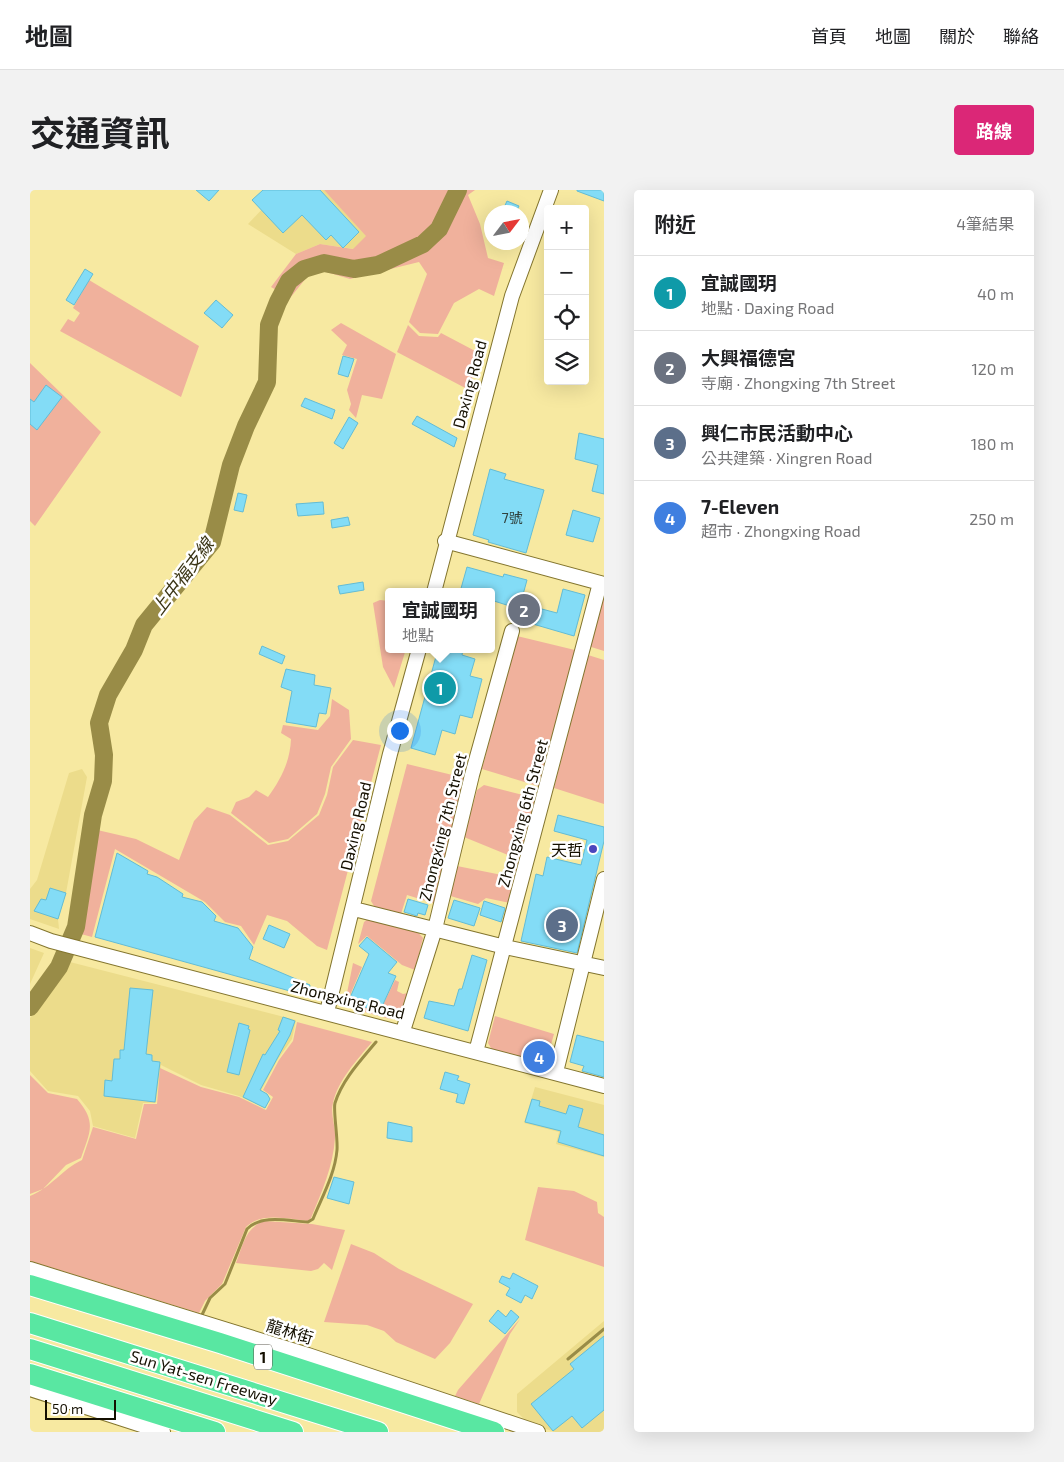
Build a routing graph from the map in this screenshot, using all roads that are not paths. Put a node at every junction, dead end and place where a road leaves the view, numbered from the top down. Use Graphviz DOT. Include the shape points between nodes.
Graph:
graph roads {
  1 [pos="550,190"];
  2 [pos="446,542"];
  3 [pos="602,583"];
  4 [pos="435,588"];
  5 [pos="512,631"];
  6 [pos="418,653"];
  7 [pos="604,879"];
  8 [pos="354,909"];
  9 [pos="435,930"];
  10 [pos="30,933"];
  11 [pos="505,948"];
  12 [pos="584,964"];
  13 [pos="604,968"];
  14 [pos="327,1012"];
  15 [pos="403,1031"];
  16 [pos="476,1052"];
  17 [pos="556,1072"];
  18 [pos="604,1086"];
  19 [pos="30,1269"];
  20 [pos="30,1285"];
  21 [pos="30,1323"];
  22 [pos="30,1349"];
  23 [pos="30,1374"];
  24 [pos="30,1389"];
  25 [pos="163,1432"];
  26 [pos="215,1432"];
  27 [pos="293,1432"];
  28 [pos="378,1432"];
  29 [pos="494,1432"];
  30 [pos="538,1432"];
  1 -- 2 [label="street, Daxing Road" via="512,296"];
  2 -- 3 [label="street"];
  2 -- 4 [label="street, Daxing Road"];
  3 -- 11 [label="street, Zhongxing 6th Street"];
  5 -- 9 [label="street, Zhongxing 7th Street" via="472,775"];
  6 -- 8 [label="street, Daxing Road" via="390,754"];
  7 -- 12 [label="street"];
  8 -- 9 [label="street"];
  8 -- 14 [label="street, Daxing Road"];
  9 -- 11 [label="street"];
  9 -- 15 [label="street, Zhongxing 7th Street"];
  10 -- 14 [label="street, Zhongxing Road"];
  11 -- 12 [label="street"];
  11 -- 16 [label="street, Zhongxing 6th Street"];
  12 -- 13 [label="street"];
  12 -- 17 [label="street"];
  14 -- 15 [label="street, Zhongxing Road"];
  15 -- 16 [label="street, Zhongxing Road"];
  16 -- 17 [label="street, Zhongxing Road"];
  17 -- 18 [label="street, Zhongxing Road"];
  19 -- 30 [label="street, 龍林街" via="308,1355"];
  20 -- 29 [label="highway, 1"];
  21 -- 28 [label="highway, Sun Yat-sen Freeway / 1"];
  22 -- 27 [label="highway, Sun Yat-sen Freeway"];
  23 -- 26 [label="highway"];
  24 -- 25 [label="street"];
}
